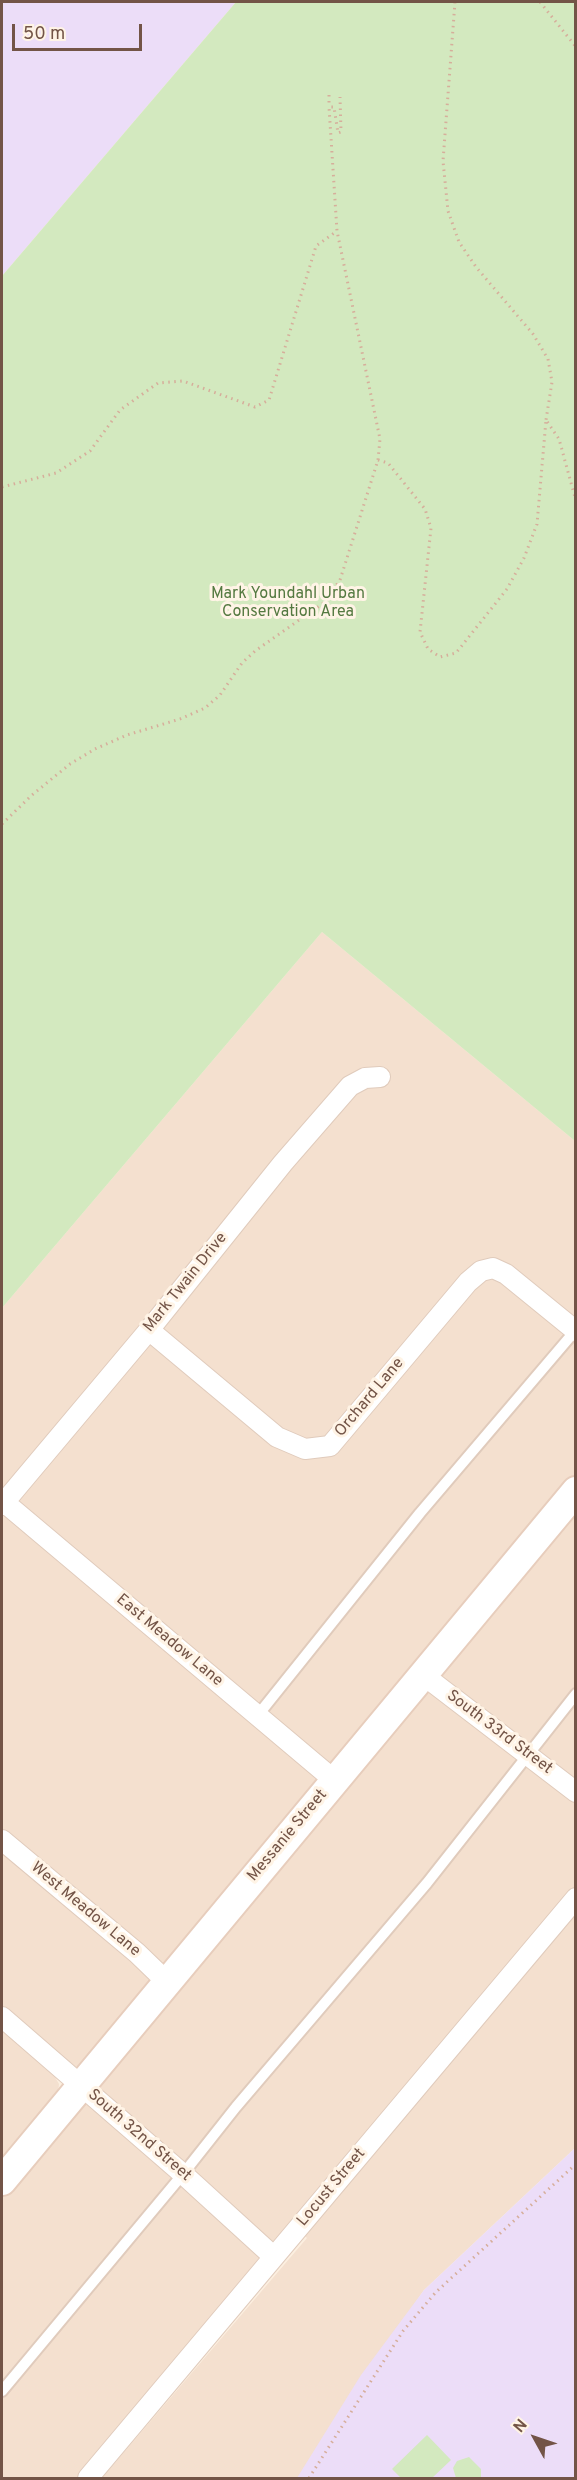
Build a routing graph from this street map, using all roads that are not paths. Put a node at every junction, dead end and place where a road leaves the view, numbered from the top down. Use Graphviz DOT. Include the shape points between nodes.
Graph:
graph roads {
  1 [pos="380,1077"];
  2 [pos="149,1330"];
  3 [pos="575,1331"];
  4 [pos="576,1491"];
  5 [pos="3,1503"];
  6 [pos="422,1674"];
  7 [pos="576,1694"];
  8 [pos="258,1715"];
  9 [pos="528,1754"];
  10 [pos="334,1780"];
  11 [pos="576,1792"];
  12 [pos="2,1840"];
  13 [pos="576,1898"];
  14 [pos="167,1982"];
  15 [pos="2,2017"];
  16 [pos="81,2086"];
  17 [pos="183,2174"];
  18 [pos="2,2181"];
  19 [pos="274,2257"];
  20 [pos="2,2391"];
  21 [pos="88,2478"];
  1 -- 2 [label="street, Mark Twain Drive" via="365,1078 350,1086"];
  2 -- 3 [label="street, Orchard Lane" via="277,1437 305,1449 330,1446 481,1271 493,1268 506,1274"];
  2 -- 5 [label="street, Mark Twain Drive"];
  3 -- 8 [label="lane" via="420,1513"];
  4 -- 6 [label="street, Messanie Street"];
  5 -- 8 [label="street, East Meadow Lane"];
  6 -- 9 [label="street, South 33rd Street"];
  6 -- 10 [label="street, Messanie Street"];
  7 -- 9 [label="lane"];
  8 -- 10 [label="street, East Meadow Lane"];
  9 -- 11 [label="street, South 33rd Street"];
  9 -- 17 [label="lane" via="427,1883"];
  10 -- 14 [label="street, Messanie Street"];
  12 -- 14 [label="street, West Meadow Lane"];
  13 -- 19 [label="street, Locust Street"];
  14 -- 16 [label="street, Messanie Street"];
  15 -- 16 [label="street, South 32nd Street"];
  16 -- 17 [label="street, South 32nd Street"];
  16 -- 18 [label="street, Messanie Street"];
  17 -- 19 [label="street, South 32nd Street"];
  17 -- 20 [label="lane"];
  19 -- 21 [label="street, Locust Street"];
}
